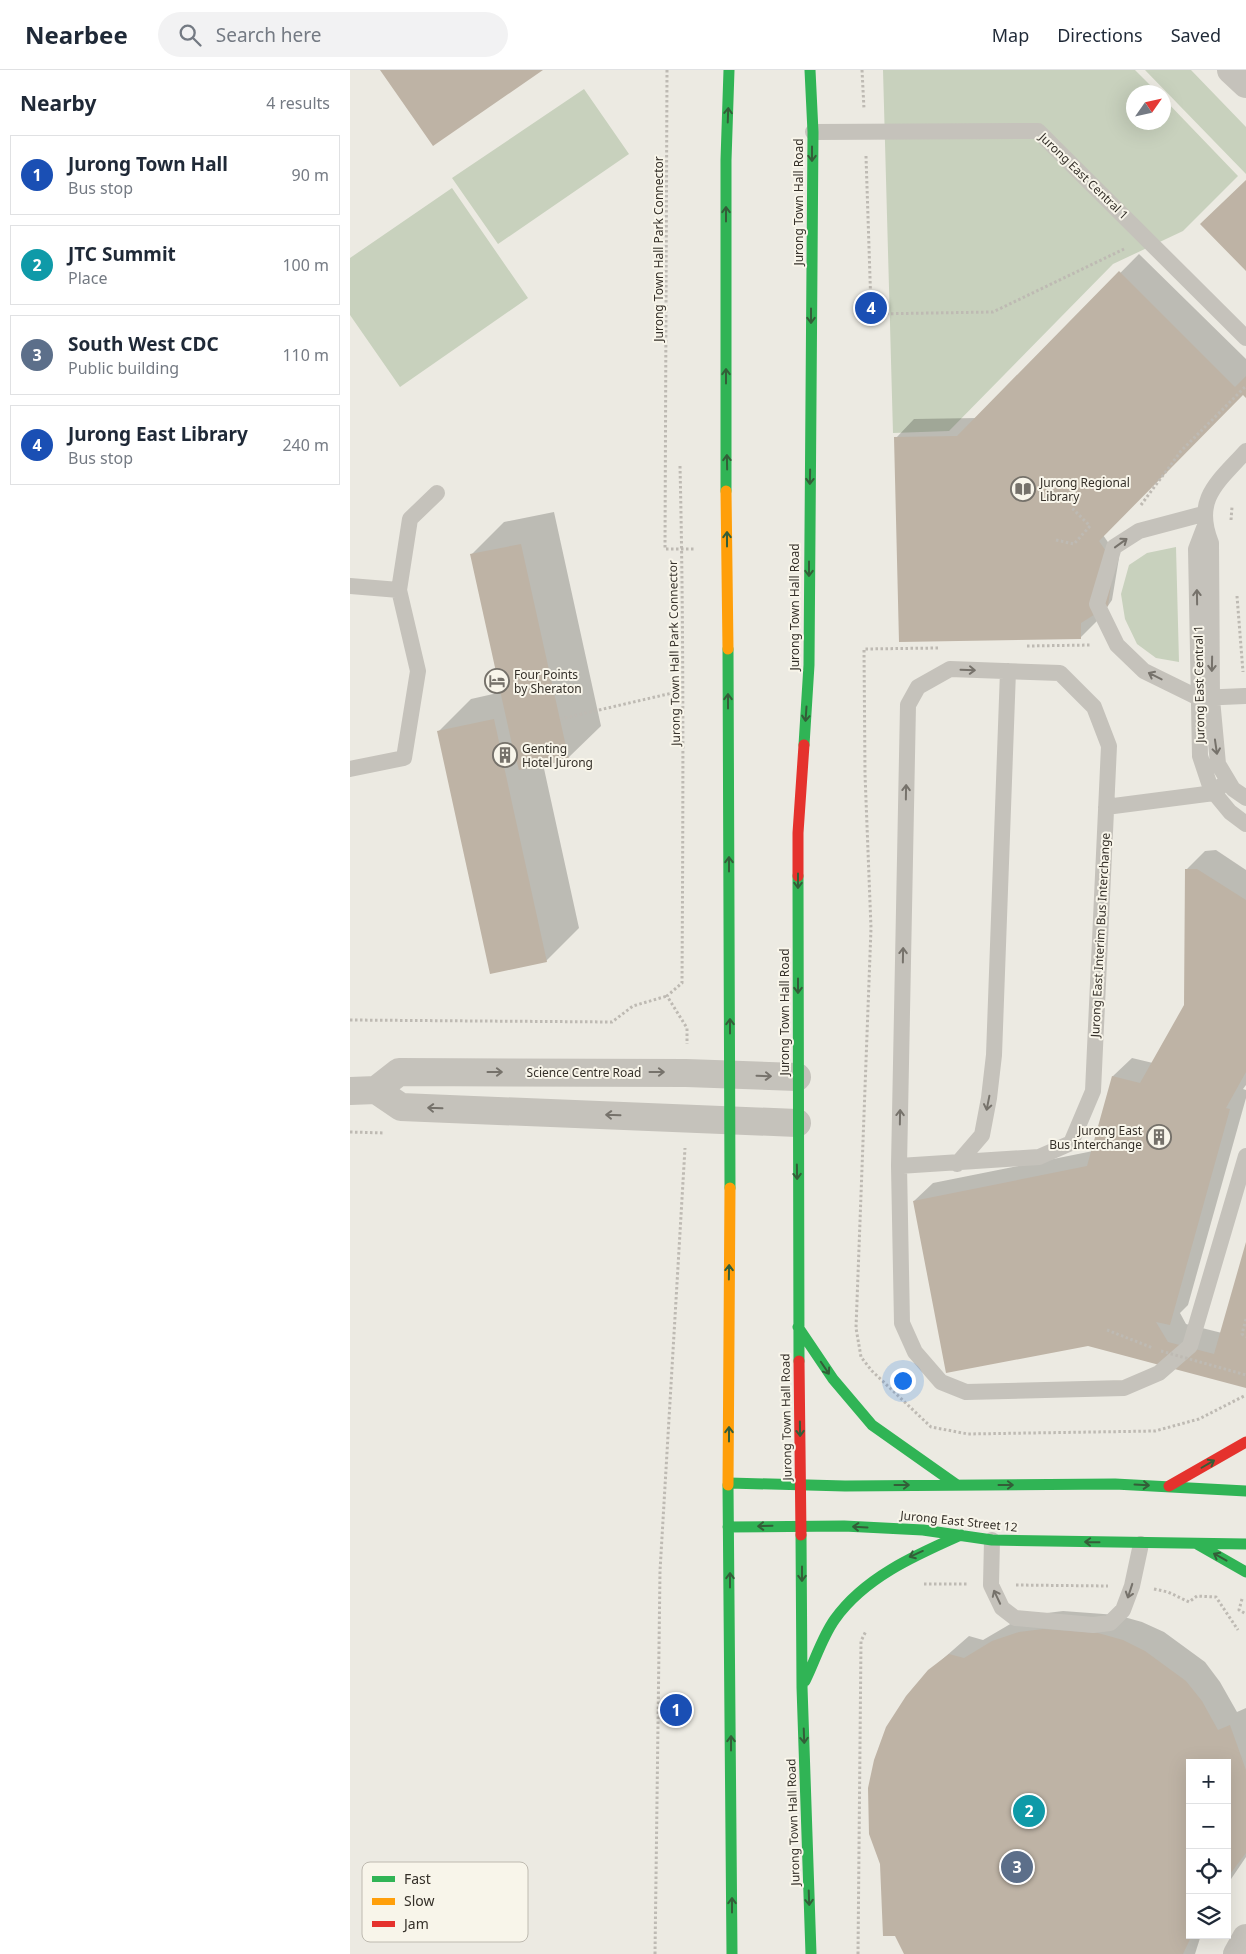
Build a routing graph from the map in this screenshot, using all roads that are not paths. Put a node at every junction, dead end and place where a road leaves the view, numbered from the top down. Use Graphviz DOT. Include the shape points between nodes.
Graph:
graph roads {
  1 [pos="729,70"];
  2 [pos="810,70"];
  3 [pos="1231,70"];
  4 [pos="1246,84"];
  5 [pos="813,132"];
  6 [pos="1246,338"];
  7 [pos="1246,451"];
  8 [pos="437,493"];
  9 [pos="1204,521"];
  10 [pos="350,586"];
  11 [pos="399,590"];
  12 [pos="1008,671"];
  13 [pos="1245,696"];
  14 [pos="1205,698"];
  15 [pos="350,769"];
  16 [pos="1228,779"];
  17 [pos="1214,793"];
  18 [pos="1246,798"];
  19 [pos="1106,807"];
  20 [pos="1246,824"];
  21 [pos="730,1075"];
  22 [pos="797,1077"];
  23 [pos="363,1091"];
  24 [pos="731,1120"];
  25 [pos="796,1123"];
  26 [pos="1246,1156"];
  27 [pos="957,1164"];
  28 [pos="899,1166"];
  29 [pos="798,1328"];
  30 [pos="1246,1442"];
  31 [pos="729,1483"];
  32 [pos="801,1485"];
  33 [pos="957,1485"];
  34 [pos="1169,1486"];
  35 [pos="1246,1491"];
  36 [pos="801,1525"];
  37 [pos="728,1527"];
  38 [pos="961,1534"];
  39 [pos="992,1540"];
  40 [pos="1193,1542"];
  41 [pos="1141,1544"];
  42 [pos="1246,1544"];
  43 [pos="1246,1572"];
  44 [pos="802,1687"];
  45 [pos="1246,1938"];
  46 [pos="732,1954"];
  47 [pos="811,1954"];
  48 [pos="1237,1954"];
  21 -- 1 [label="main road, one-way" via="726,425"];
  2 -- 5 [label="main road, Jurong Town Hall Road"];
  3 -- 4 [label="street"];
  5 -- 6 [label="lane, Jurong East Central 1" via="1038,131"];
  5 -- 22 [label="main road, Jurong Town Hall Road, one-way" via="809,665 798,833"];
  7 -- 9 [label="lane" via="1206,498"];
  8 -- 11 [label="lane" via="410,520"];
  9 -- 14 [label="lane, Jurong East Central 1" via="1210,543"];
  14 -- 9 [label="lane, one-way" via="1144,671 1125,654 1110,633 1098,604 1114,546 1139,531"];
  10 -- 11 [label="lane"];
  11 -- 15 [label="lane" via="418,671 404,758"];
  12 -- 19 [label="lane, Jurong East Interim Bus Interchange" via="1060,673 1094,707 1109,746"];
  12 -- 27 [label="lane, one-way" via="994,1055 982,1134"];
  28 -- 12 [label="lane, Jurong East Interim Bus Interchange, one-way" via="908,705 918,687 950,669"];
  13 -- 14 [label="lane"];
  14 -- 16 [label="lane, Jurong East Central 1, one-way" via="1218,764"];
  14 -- 17 [label="lane, Jurong East Central 1" via="1200,756"];
  16 -- 17 [label="lane"];
  16 -- 18 [label="lane, Jurong East Central 1" via="1233,789"];
  17 -- 19 [label="lane"];
  17 -- 20 [label="lane, Jurong East Central 1" via="1230,812"];
  19 -- 27 [label="lane, Jurong East Interim Bus Interchange" via="1093,1091 1071,1143 1039,1157"];
  21 -- 22 [label="street, Science Centre Road, one-way"];
  23 -- 21 [label="street, Science Centre Road, one-way" via="399,1072"];
  21 -- 24 [label="main road"];
  22 -- 25 [label="main road, Jurong Town Hall Road"];
  24 -- 23 [label="street, Science Centre Road, one-way" via="401,1107"];
  24 -- 25 [label="street, Science Centre Road"];
  31 -- 24 [label="main road, one-way"];
  25 -- 29 [label="main road, Jurong Town Hall Road, one-way"];
  26 -- 28 [label="lane, Jurong East Interim Bus Interchange" via="1190,1346 1159,1373 1124,1388 1013,1392 966,1392 941,1382 914,1352 902,1323"];
  27 -- 28 [label="lane, Jurong East Interim Bus Interchange"];
  29 -- 32 [label="main road, Jurong Town Hall Road, one-way"];
  29 -- 33 [label="main road, one-way" via="833,1379 872,1425"];
  34 -- 30 [label="main road, one-way"];
  31 -- 32 [label="main road"];
  31 -- 37 [label="main road"];
  32 -- 33 [label="main road, one-way"];
  32 -- 36 [label="main road, Jurong Town Hall Road"];
  33 -- 34 [label="main road, one-way"];
  34 -- 35 [label="main road"];
  36 -- 37 [label="main road, Jurong East Street 12, one-way"];
  38 -- 36 [label="main road, Jurong East Street 12, one-way"];
  36 -- 44 [label="main road, Jurong Town Hall Road, one-way"];
  46 -- 37 [label="main road, one-way"];
  38 -- 39 [label="main road, Jurong East Street 12"];
  38 -- 44 [label="main road, one-way" via="904,1560 862,1591 835,1619"];
  41 -- 39 [label="main road, Jurong East Street 12, one-way"];
  41 -- 39 [label="lane, one-way" via="1123,1610 1110,1623 1093,1625 1015,1618 1002,1608 991,1585"];
  40 -- 41 [label="main road, Jurong East Street 12"];
  40 -- 42 [label="main road, Jurong East Street 12"];
  43 -- 40 [label="main road, one-way"];
  44 -- 47 [label="main road, Jurong Town Hall Road, one-way"];
  45 -- 48 [label="street"];
}
